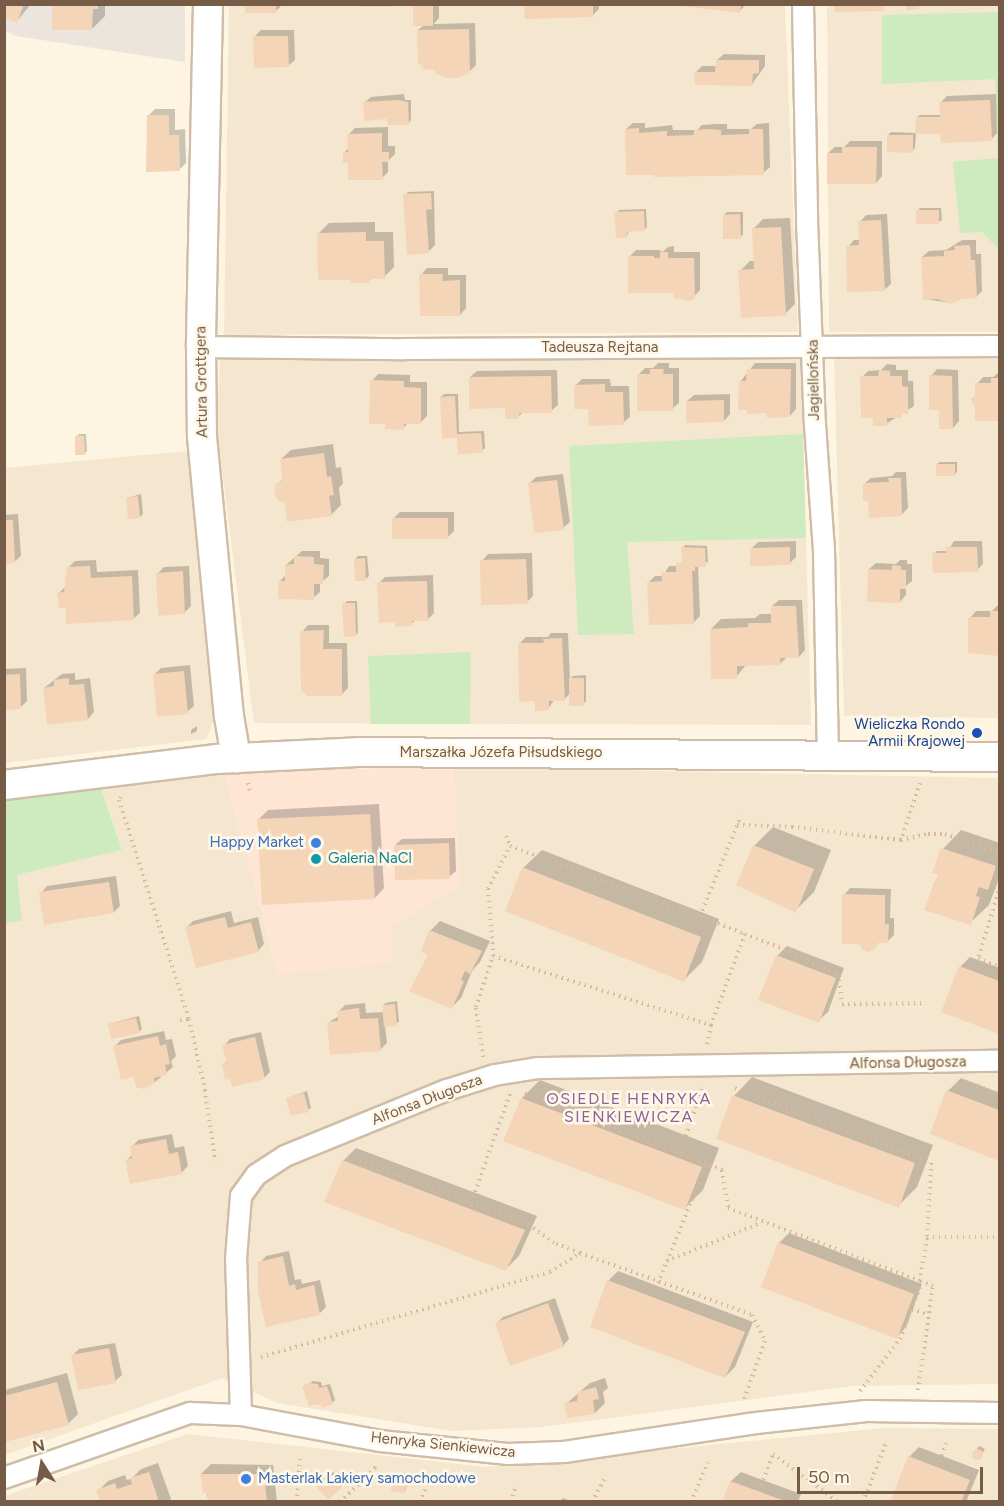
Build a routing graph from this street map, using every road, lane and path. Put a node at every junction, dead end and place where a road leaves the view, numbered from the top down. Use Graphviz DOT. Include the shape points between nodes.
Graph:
graph roads {
  1 [pos="208,4"];
  2 [pos="803,4"];
  3 [pos="999,346"];
  4 [pos="201,347"];
  5 [pos="814,347"];
  6 [pos="828,755"];
  7 [pos="999,757"];
  8 [pos="236,758"];
  9 [pos="923,774"];
  10 [pos="4,785"];
  11 [pos="122,794"];
  12 [pos="741,816"];
  13 [pos="737,825"];
  14 [pos="506,836"];
  15 [pos="901,840"];
  16 [pos="510,846"];
  17 [pos="999,853"];
  18 [pos="999,886"];
  19 [pos="700,916"];
  20 [pos="745,934"];
  21 [pos="493,956"];
  22 [pos="999,967"];
  23 [pos="922,1003"];
  24 [pos="189,1019"];
  25 [pos="180,1020"];
  26 [pos="711,1025"];
  27 [pos="999,1061"];
  28 [pos="704,1072"];
  29 [pos="500,1080"];
  30 [pos="326,1139"];
  31 [pos="680,1153"];
  32 [pos="215,1161"];
  33 [pos="707,1163"];
  34 [pos="471,1203"];
  35 [pos="761,1222"];
  36 [pos="999,1237"];
  37 [pos="927,1238"];
  38 [pos="580,1253"];
  39 [pos="667,1261"];
  40 [pos="920,1281"];
  41 [pos="658,1282"];
  42 [pos="920,1287"];
  43 [pos="912,1310"];
  44 [pos="929,1315"];
  45 [pos="240,1372"];
  46 [pos="917,1391"];
  47 [pos="741,1406"];
  48 [pos="859,1412"];
  49 [pos="999,1413"];
  50 [pos="241,1415"];
  51 [pos="380,1441"];
  52 [pos="886,1443"];
  53 [pos="946,1443"];
  54 [pos="300,1455"];
  55 [pos="708,1462"];
  56 [pos="938,1467"];
  57 [pos="431,1475"];
  58 [pos="606,1476"];
  59 [pos="4,1478"];
  60 [pos="516,1485"];
  61 [pos="759,1491"];
  62 [pos="297,1502"];
  63 [pos="340,1502"];
  64 [pos="420,1502"];
  65 [pos="511,1502"];
  66 [pos="592,1502"];
  67 [pos="691,1502"];
  68 [pos="838,1502"];
  69 [pos="863,1502"];
  1 -- 4 [label="main road, Artura Grottgera"];
  2 -- 5 [label="street, Jagiellońska"];
  3 -- 5 [label="street, Tadeusza Rejtana"];
  4 -- 5 [label="street, Tadeusza Rejtana"];
  4 -- 8 [label="main road, Artura Grottgera" via="202,437"];
  5 -- 6 [label="street, Jagiellońska" via="824,550"];
  6 -- 7 [label="main road, Marszałka Józefa Piłsudskiego"];
  6 -- 8 [label="main road, Marszałka Józefa Piłsudskiego" via="368,752"];
  8 -- 10 [label="main road, Marszałka Józefa Piłsudskiego"];
  9 -- 15 [label="path"];
  11 -- 24 [label="path" via="119,800"];
  12 -- 13 [label="path"];
  13 -- 15 [label="path" via="792,827"];
  13 -- 19 [label="path"];
  14 -- 16 [label="path"];
  15 -- 17 [label="path" via="945,834"];
  16 -- 19 [label="path"];
  16 -- 21 [label="path" via="488,889"];
  18 -- 22 [label="path" via="978,959"];
  19 -- 20 [label="path"];
  20 -- 23 [label="path" via="840,974 842,1004"];
  20 -- 26 [label="path"];
  21 -- 26 [label="path"];
  21 -- 29 [label="path" via="476,1007"];
  24 -- 25 [label="path"];
  24 -- 32 [label="path"];
  26 -- 28 [label="path"];
  27 -- 28 [label="street, Alfonsa Długosza"];
  28 -- 29 [label="street, Alfonsa Długosza" via="538,1068"];
  28 -- 31 [label="path"];
  28 -- 37 [label="path" via="749,1095 931,1163"];
  29 -- 30 [label="street, Alfonsa Długosza" via="447,1090"];
  29 -- 31 [label="path"];
  29 -- 34 [label="path" via="510,1100"];
  30 -- 34 [label="path" via="331,1150"];
  30 -- 45 [label="street, Alfonsa Długosza" via="285,1156 256,1175 241,1196 236,1259"];
  31 -- 33 [label="path"];
  33 -- 35 [label="path" via="722,1170 728,1208"];
  33 -- 39 [label="path"];
  34 -- 38 [label="path" via="529,1225"];
  35 -- 39 [label="path"];
  35 -- 40 [label="path"];
  36 -- 37 [label="path"];
  37 -- 40 [label="path"];
  38 -- 41 [label="path"];
  38 -- 45 [label="path" via="550,1272"];
  39 -- 41 [label="path"];
  40 -- 44 [label="path" via="933,1286"];
  41 -- 47 [label="path" via="744,1310 760,1326 765,1341"];
  42 -- 43 [label="path"];
  43 -- 44 [label="path"];
  43 -- 48 [label="path" via="900,1339 860,1388"];
  44 -- 46 [label="path"];
  45 -- 50 [label="street, Alfonsa Długosza"];
  48 -- 49 [label="street, Henryka Sienkiewicza"];
  48 -- 51 [label="street, Henryka Sienkiewicza" via="564,1452 507,1454"];
  50 -- 51 [label="street, Henryka Sienkiewicza"];
  50 -- 59 [label="street, Henryka Sienkiewicza" via="190,1413"];
  51 -- 63 [label="path" via="375,1468"];
  52 -- 69 [label="path"];
  53 -- 56 [label="path"];
  54 -- 62 [label="path"];
  55 -- 67 [label="path"];
  57 -- 64 [label="path"];
  58 -- 66 [label="path"];
  60 -- 65 [label="path"];
  61 -- 68 [label="path" via="773,1454"];
}
